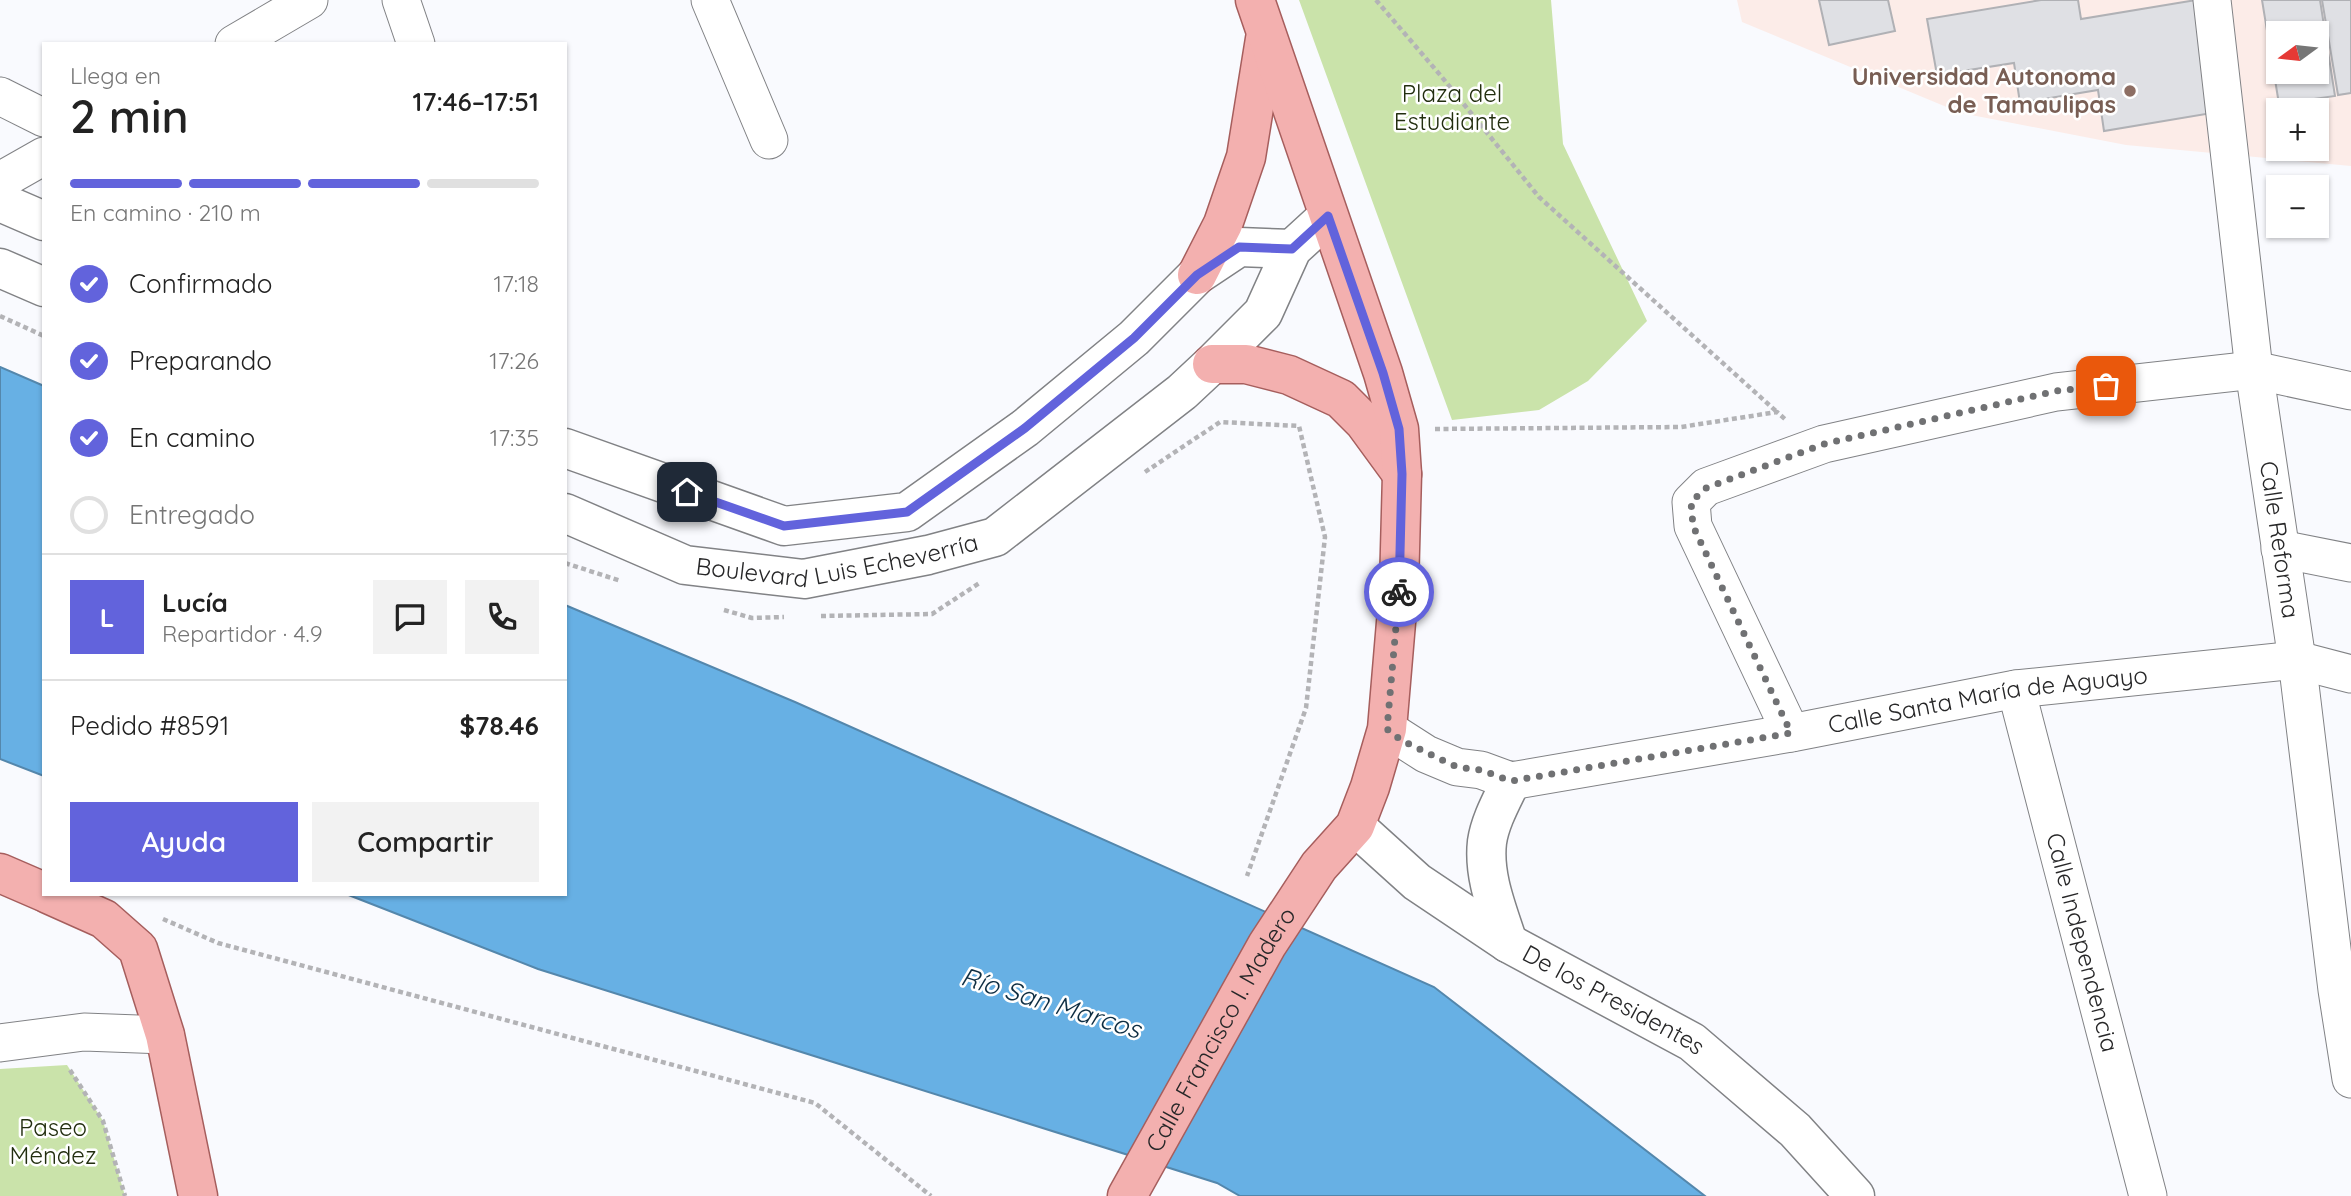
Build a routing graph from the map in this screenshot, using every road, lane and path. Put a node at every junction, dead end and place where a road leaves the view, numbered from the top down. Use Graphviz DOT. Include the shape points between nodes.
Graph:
graph roads {
  1 [pos="309,0"];
  2 [pos="401,0"];
  3 [pos="710,0"];
  4 [pos="1376,0"];
  5 [pos="2212,0"];
  6 [pos="1261,17"];
  7 [pos="237,42"];
  8 [pos="415,42"];
  9 [pos="0,96"];
  10 [pos="42,117"];
  11 [pos="769,140"];
  12 [pos="42,157"];
  13 [pos="0,181"];
  14 [pos="0,201"];
  15 [pos="1328,216"];
  16 [pos="42,220"];
  17 [pos="1292,249"];
  18 [pos="0,268"];
  19 [pos="1197,275"];
  20 [pos="42,286"];
  21 [pos="0,316"];
  22 [pos="42,335"];
  23 [pos="1212,364"];
  24 [pos="2255,370"];
  25 [pos="2351,391"];
  26 [pos="1777,412"];
  27 [pos="1399,429"];
  28 [pos="1815,447"];
  29 [pos="567,450"];
  30 [pos="1402,474"];
  31 [pos="1139,475"];
  32 [pos="567,514"];
  33 [pos="2280,549"];
  34 [pos="2351,563"];
  35 [pos="567,564"];
  36 [pos="989,576"];
  37 [pos="633,585"];
  38 [pos="712,607"];
  39 [pos="821,616"];
  40 [pos="793,617"];
  41 [pos="2297,660"];
  42 [pos="2351,674"];
  43 [pos="2016,689"];
  44 [pos="1387,729"];
  45 [pos="1791,733"];
  46 [pos="1511,781"];
  47 [pos="1355,826"];
  48 [pos="0,873"];
  49 [pos="1247,876"];
  50 [pos="42,891"];
  51 [pos="53,896"];
  52 [pos="157,916"];
  53 [pos="1508,943"];
  54 [pos="2341,952"];
  55 [pos="165,1035"];
  56 [pos="0,1043"];
  57 [pos="67,1065"];
  58 [pos="2351,1079"];
  59 [pos="125,1196"];
  60 [pos="198,1196"];
  61 [pos="931,1196"];
  62 [pos="1127,1196"];
  63 [pos="1855,1196"];
  64 [pos="2148,1196"];
  1 -- 7 [label="street"];
  2 -- 8 [label="street"];
  3 -- 11 [label="street"];
  4 -- 26 [label="path" via="1539,197"];
  5 -- 24 [label="street, Calle Reforma"];
  6 -- 15 [label="main road"];
  6 -- 19 [label="main road" via="1246,157 1223,223"];
  9 -- 10 [label="street"];
  12 -- 13 [label="street"];
  14 -- 16 [label="main road"];
  15 -- 17 [label="main road, Boulevard Luis Echeverría"];
  15 -- 27 [label="main road"];
  17 -- 19 [label="main road, Boulevard Luis Echeverría" via="1239,247"];
  17 -- 23 [label="main road, Boulevard Luis Echeverría" via="1264,313"];
  18 -- 20 [label="main road"];
  19 -- 29 [label="main road, Boulevard Luis Echeverría" via="1134,338 1025,428 907,512 784,526"];
  21 -- 22 [label="path"];
  23 -- 30 [label="main road" via="1246,364 1289,375 1341,399"];
  23 -- 32 [label="main road, Boulevard Luis Echeverría" via="995,537 928,555 804,579 685,565"];
  24 -- 25 [label="street"];
  24 -- 28 [label="street" via="2056,391"];
  24 -- 33 [label="street, Calle Reforma"];
  26 -- 27 [label="path" via="1681,427"];
  26 -- 28 [label="path"];
  27 -- 30 [label="main road"];
  28 -- 45 [label="street" via="1706,488 1691,502 1693,526"];
  30 -- 44 [label="main road" via="1399,587"];
  31 -- 49 [label="path" via="1220,422 1299,426 1325,537 1306,708"];
  33 -- 34 [label="street"];
  33 -- 41 [label="street, Calle Reforma"];
  35 -- 37 [label="path"];
  36 -- 39 [label="path" via="932,614"];
  38 -- 40 [label="path" via="752,618"];
  41 -- 42 [label="street, Calle Santa María de Aguayo"];
  41 -- 43 [label="street, Calle Santa María de Aguayo"];
  41 -- 54 [label="street, Calle Reforma"];
  43 -- 45 [label="street, Calle Santa María de Aguayo"];
  43 -- 64 [label="street, Calle Independencia"];
  44 -- 46 [label="street, Calle Santa María de Aguayo" via="1457,767"];
  44 -- 47 [label="main road"];
  45 -- 46 [label="street, Calle Santa María de Aguayo"];
  46 -- 53 [label="main road" via="1487,841 1487,874"];
  47 -- 53 [label="main road, De los Presidentes" via="1417,882"];
  47 -- 62 [label="main road, Calle Francisco I. Madero" via="1319,866 1267,945"];
  48 -- 50 [label="main road"];
  51 -- 55 [label="main road" via="104,919 138,949"];
  52 -- 61 [label="path" via="218,943 816,1102"];
  53 -- 63 [label="main road, De los Presidentes" via="1692,1042 1795,1130"];
  54 -- 58 [label="street, Calle Reforma"];
  55 -- 56 [label="street" via="84,1032"];
  55 -- 60 [label="main road"];
  57 -- 59 [label="path" via="103,1121"];
}
